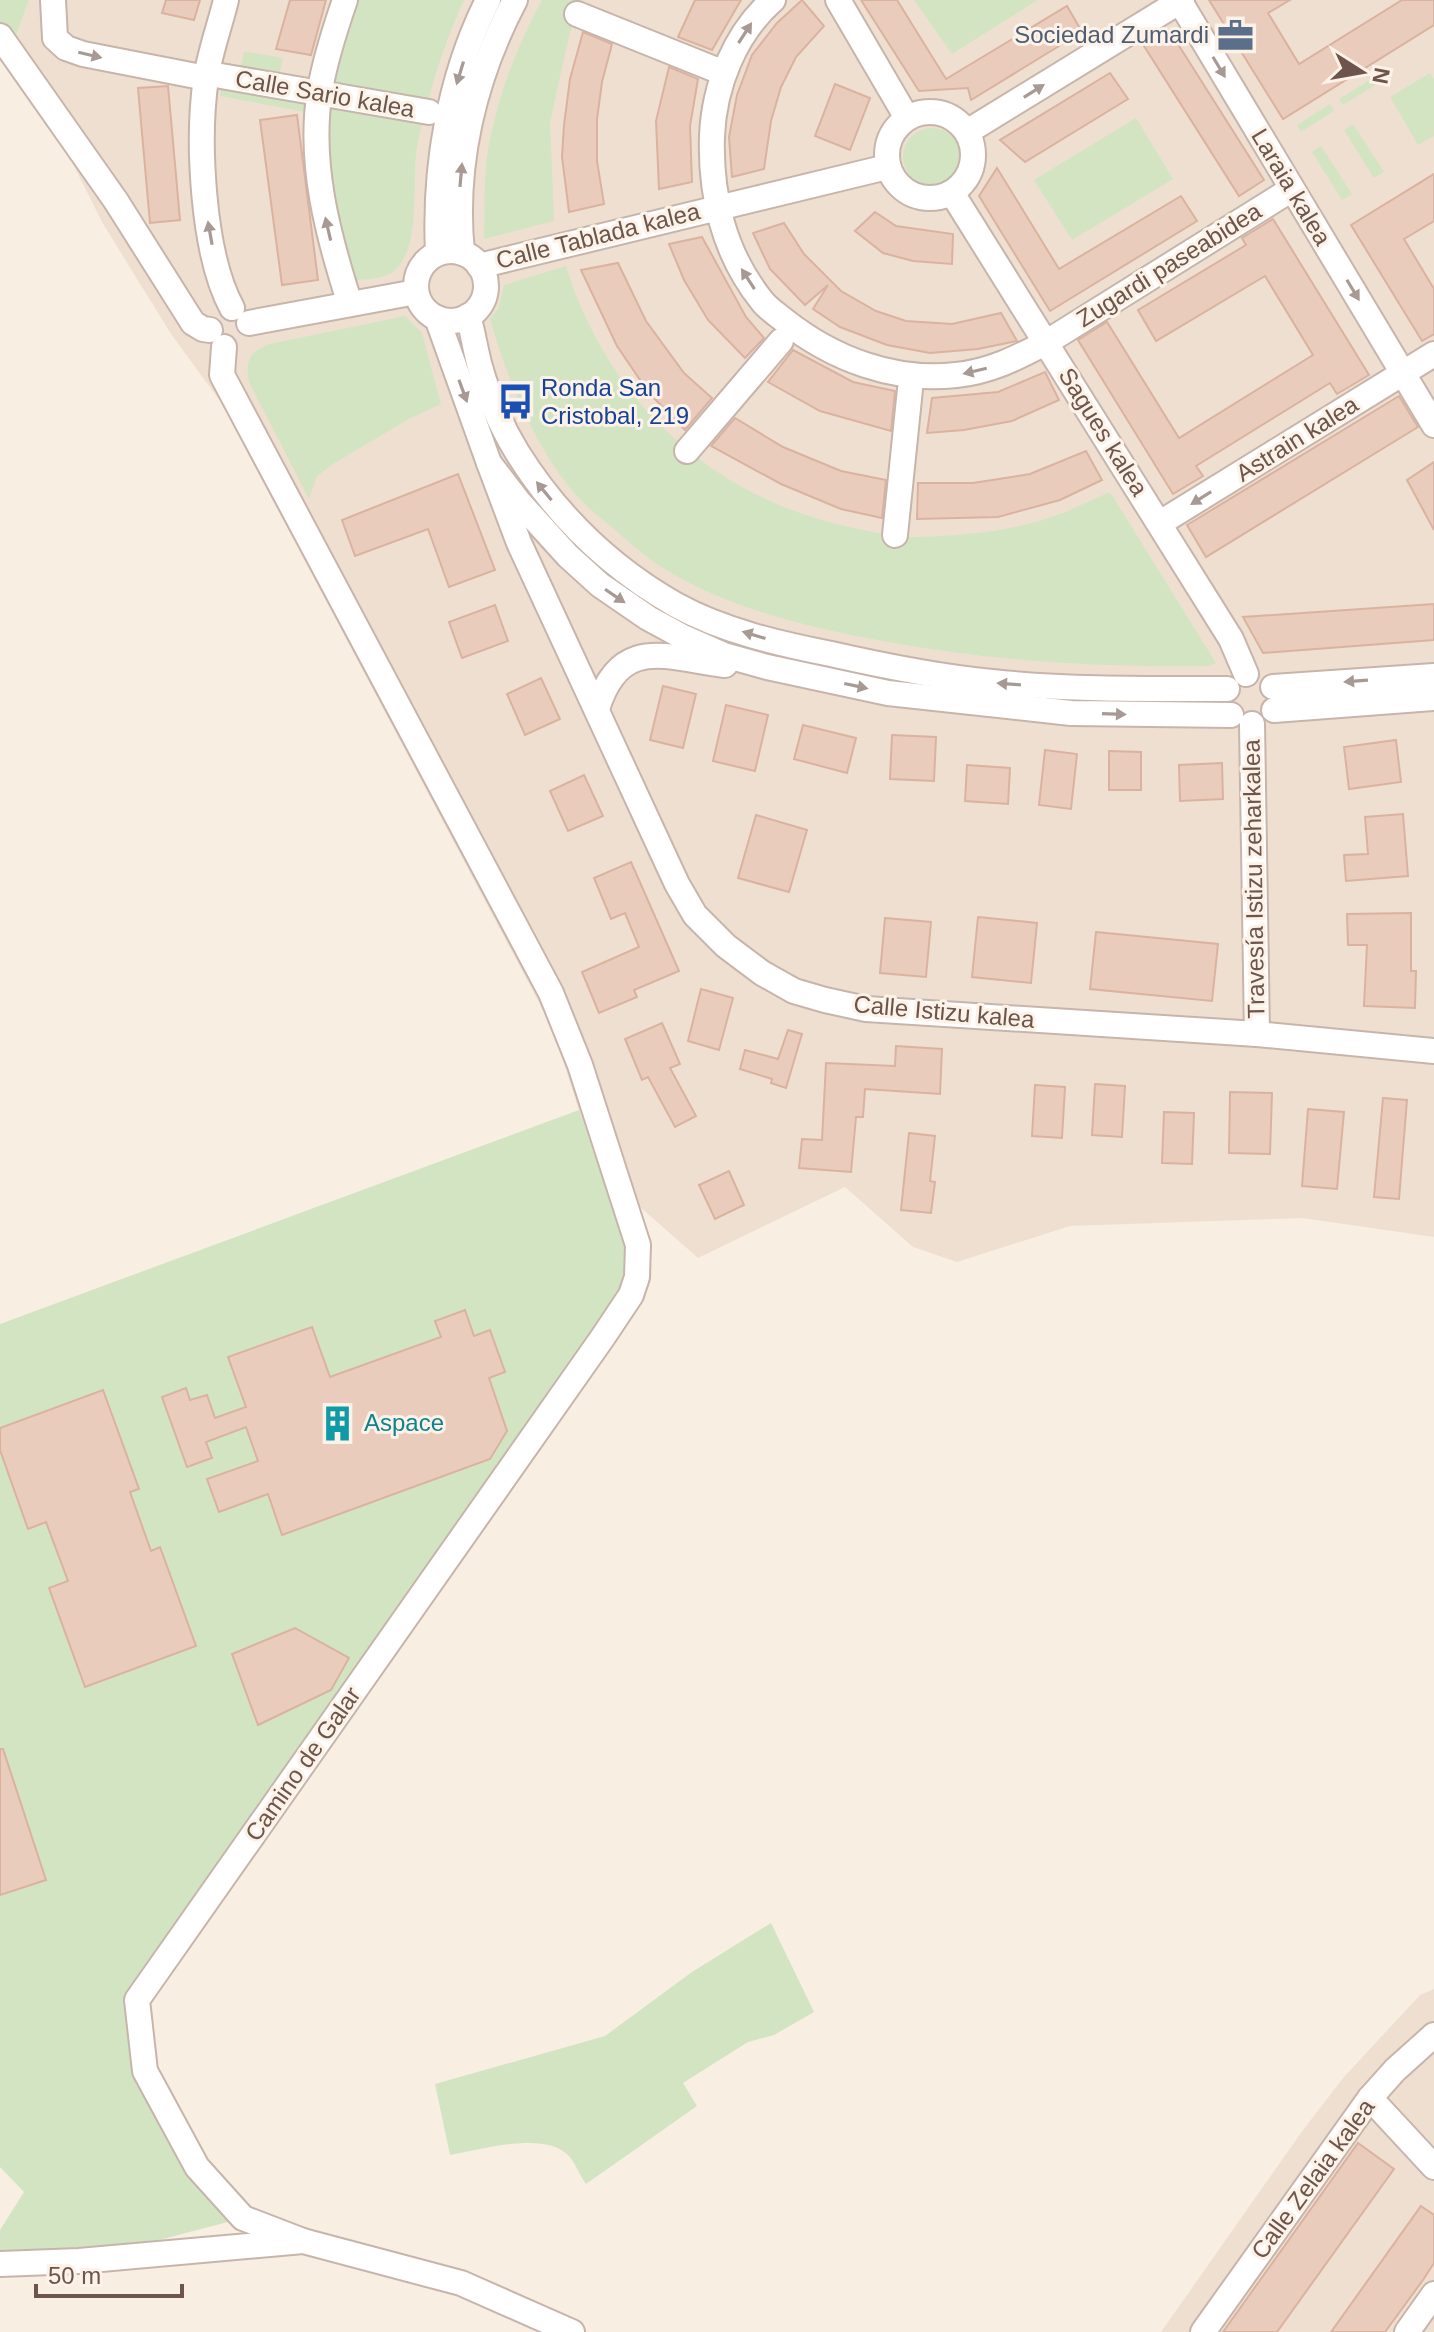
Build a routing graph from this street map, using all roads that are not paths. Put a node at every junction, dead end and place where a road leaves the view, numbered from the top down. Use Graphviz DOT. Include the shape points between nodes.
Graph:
graph roads {
  1 [pos="53,0"];
  2 [pos="226,0"];
  3 [pos="345,0"];
  4 [pos="488,0"];
  5 [pos="515,0"];
  6 [pos="773,0"];
  7 [pos="838,0"];
  8 [pos="1181,0"];
  9 [pos="577,14"];
  10 [pos="0,36"];
  11 [pos="714,69"];
  12 [pos="214,77"];
  13 [pos="319,92"];
  14 [pos="429,112"];
  15 [pos="907,118"];
  16 [pos="967,132"];
  17 [pos="887,167"];
  18 [pos="1292,189"];
  19 [pos="952,193"];
  20 [pos="717,207"];
  21 [pos="460,257"];
  22 [pos="416,292"];
  23 [pos="350,304"];
  24 [pos="241,315"];
  25 [pos="468,316"];
  26 [pos="437,318"];
  27 [pos="217,338"];
  28 [pos="781,341"];
  29 [pos="1047,342"];
  30 [pos="1434,354"];
  31 [pos="1403,373"];
  32 [pos="910,389"];
  33 [pos="1434,425"];
  34 [pos="687,451"];
  35 [pos="489,463"];
  36 [pos="1160,523"];
  37 [pos="895,535"];
  38 [pos="767,667"];
  39 [pos="1434,676"];
  40 [pos="1237,682"];
  41 [pos="1273,698"];
  42 [pos="1434,698"];
  43 [pos="597,709"];
  44 [pos="1241,719"];
  45 [pos="1257,1034"];
  46 [pos="1434,1051"];
  47 [pos="1434,2035"];
  48 [pos="1370,2098"];
  49 [pos="1434,2167"];
  50 [pos="303,2241"];
  51 [pos="0,2264"];
  52 [pos="1434,2294"];
  53 [pos="572,2332"];
  54 [pos="1203,2332"];
  55 [pos="1407,2332"];
  1 -- 12 [label="street, Calle Sario kalea, one-way" via="55,38 66,48"];
  2 -- 12 [label="street"];
  3 -- 13 [label="street"];
  4 -- 21 [label="street, one-way" via="448,116 438,194"];
  21 -- 5 [label="street, one-way" via="461,168 475,97"];
  20 -- 6 [label="street, Calle Tablada kalea, one-way" via="711,154 717,96 739,41"];
  7 -- 15 [label="street"];
  16 -- 8 [label="street, one-way"];
  8 -- 18 [label="street, Laraia kalea, one-way"];
  9 -- 11 [label="street"];
  10 -- 27 [label="street" via="116,201 193,323"];
  12 -- 13 [label="street, Calle Sario kalea"];
  24 -- 12 [label="street, one-way" via="215,258 205,206 203,154"];
  13 -- 14 [label="street, Calle Sario kalea"];
  23 -- 13 [label="street, one-way" via="321,191"];
  15 -- 16 [label="street" via="942,113"];
  15 -- 17 [label="street" via="890,138"];
  16 -- 19 [label="street" via="973,164"];
  17 -- 19 [label="street" via="902,190 924,199"];
  17 -- 20 [label="street, Calle Tablada kalea"];
  18 -- 29 [label="street, Zugardi paseabidea"];
  18 -- 31 [label="street, Laraia kalea, one-way"];
  19 -- 29 [label="street, Sagues kalea"];
  20 -- 21 [label="street, Calle Tablada kalea"];
  29 -- 20 [label="street, Calle Tablada kalea, one-way" via="1009,362 956,375 918,377 842,357 764,304 743,273"];
  21 -- 22 [label="street" via="428,259 420,269"];
  21 -- 25 [label="street" via="486,288"];
  22 -- 23 [label="street"];
  22 -- 26 [label="street" via="427,312"];
  23 -- 24 [label="street"];
  24 -- 27 [label="street" via="216,314"];
  24 -- 27 [label="street" via="246,340 236,347"];
  25 -- 26 [label="street"];
  40 -- 25 [label="street, one-way" via="1066,688 988,682 782,643 679,607 598,550 540,487 491,398"];
  26 -- 35 [label="street, Calle Istizu kalea, one-way"];
  27 -- 50 [label="street, Camino de Galar" via="222,375 551,993 638,1245 639,1267 631,1295 603,1337 137,2000 145,2071 197,2167 243,2218"];
  28 -- 34 [label="street"];
  29 -- 36 [label="street, Sagues kalea"];
  30 -- 31 [label="street, Astrain kalea"];
  31 -- 33 [label="street, Laraia kalea"];
  31 -- 36 [label="street, Astrain kalea, one-way"];
  32 -- 37 [label="street"];
  35 -- 38 [label="street, one-way" via="568,556 600,585 683,637"];
  35 -- 43 [label="street, Calle Istizu kalea" via="519,543"];
  36 -- 40 [label="street, Sagues kalea" via="1239,652"];
  38 -- 43 [label="street" via="651,654 634,658 611,678"];
  38 -- 44 [label="street, one-way" via="888,693 1005,707"];
  39 -- 41 [label="street, one-way"];
  40 -- 41 [label="street" via="1257,674"];
  40 -- 44 [label="street" via="1225,702"];
  41 -- 42 [label="street"];
  41 -- 44 [label="street" via="1261,722"];
  43 -- 45 [label="street, Calle Istizu kalea" via="695,915 726,946 794,991 866,1009"];
  44 -- 45 [label="street, Travesía Istizu zeharkalea"];
  45 -- 46 [label="street, Calle Istizu kalea"];
  47 -- 48 [label="street, Calle Zelaia kalea"];
  48 -- 49 [label="street"];
  48 -- 54 [label="street, Calle Zelaia kalea"];
  50 -- 51 [label="street"];
  50 -- 53 [label="street" via="461,2283"];
  52 -- 55 [label="street"];
}
